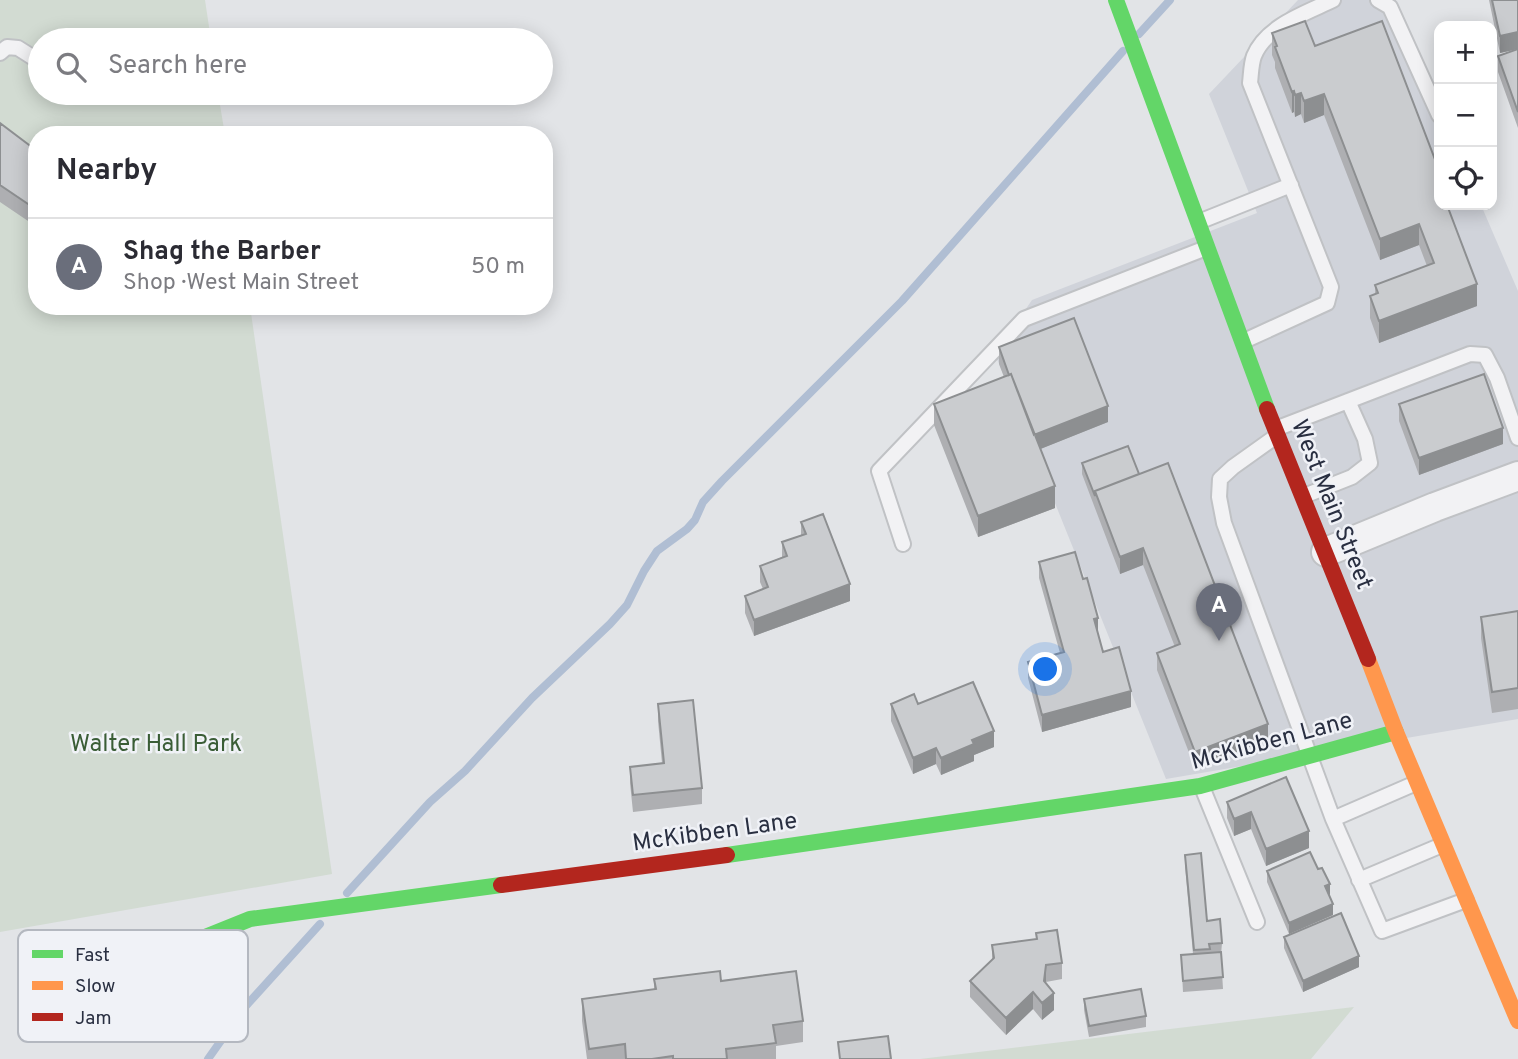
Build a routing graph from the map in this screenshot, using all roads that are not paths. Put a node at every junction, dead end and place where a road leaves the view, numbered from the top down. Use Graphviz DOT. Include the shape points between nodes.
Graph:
graph roads {
  1 [pos="1333,0"];
  2 [pos="1378,0"];
  3 [pos="1119,7"];
  4 [pos="0,53"];
  5 [pos="28,54"];
  6 [pos="1434,104"];
  7 [pos="1290,185"];
  8 [pos="1199,222"];
  9 [pos="1208,247"];
  10 [pos="1242,341"];
  11 [pos="1348,401"];
  12 [pos="1276,432"];
  13 [pos="1518,438"];
  14 [pos="1518,476"];
  15 [pos="1303,496"];
  16 [pos="903,544"];
  17 [pos="1326,552"];
  18 [pos="1396,732"];
  19 [pos="1309,756"];
  20 [pos="1417,782"];
  21 [pos="1202,786"];
  22 [pos="1333,819"];
  23 [pos="1444,844"];
  24 [pos="1359,880"];
  25 [pos="1467,899"];
  26 [pos="1257,922"];
  27 [pos="223,930"];
  28 [pos="1507,965"];
  29 [pos="1518,1021"];
  1 -- 7 [label="lane" via="1282,25 1254,57 1250,83"];
  2 -- 6 [label="lane" via="1391,7"];
  3 -- 8 [label="street, West Main Street"];
  4 -- 5 [label="lane" via="7,47"];
  7 -- 8 [label="lane"];
  7 -- 10 [label="lane" via="1331,287 1329,295 1326,303 1314,310"];
  8 -- 9 [label="street, West Main Street"];
  9 -- 10 [label="street, West Main Street"];
  9 -- 16 [label="lane" via="1024,319 879,471"];
  10 -- 12 [label="street, West Main Street"];
  11 -- 12 [label="lane"];
  11 -- 13 [label="lane" via="1470,354 1485,355"];
  11 -- 15 [label="lane" via="1370,463 1352,477"];
  12 -- 15 [label="street, West Main Street"];
  12 -- 19 [label="lane" via="1220,480 1219,497 1224,523"];
  14 -- 17 [label="street"];
  15 -- 17 [label="street, West Main Street"];
  17 -- 18 [label="street, West Main Street"];
  18 -- 19 [label="street, McKibben Lane"];
  18 -- 20 [label="street, West Main Street"];
  19 -- 21 [label="street, McKibben Lane"];
  19 -- 22 [label="lane"];
  20 -- 22 [label="lane"];
  20 -- 23 [label="street, West Main Street"];
  21 -- 26 [label="lane"];
  21 -- 27 [label="street, McKibben Lane" via="250,919"];
  22 -- 24 [label="lane"];
  23 -- 24 [label="lane"];
  23 -- 25 [label="street, West Main Street"];
  24 -- 25 [label="lane" via="1382,931"];
  25 -- 28 [label="street, West Main Street"];
  28 -- 29 [label="street, West Main Street"];
}
